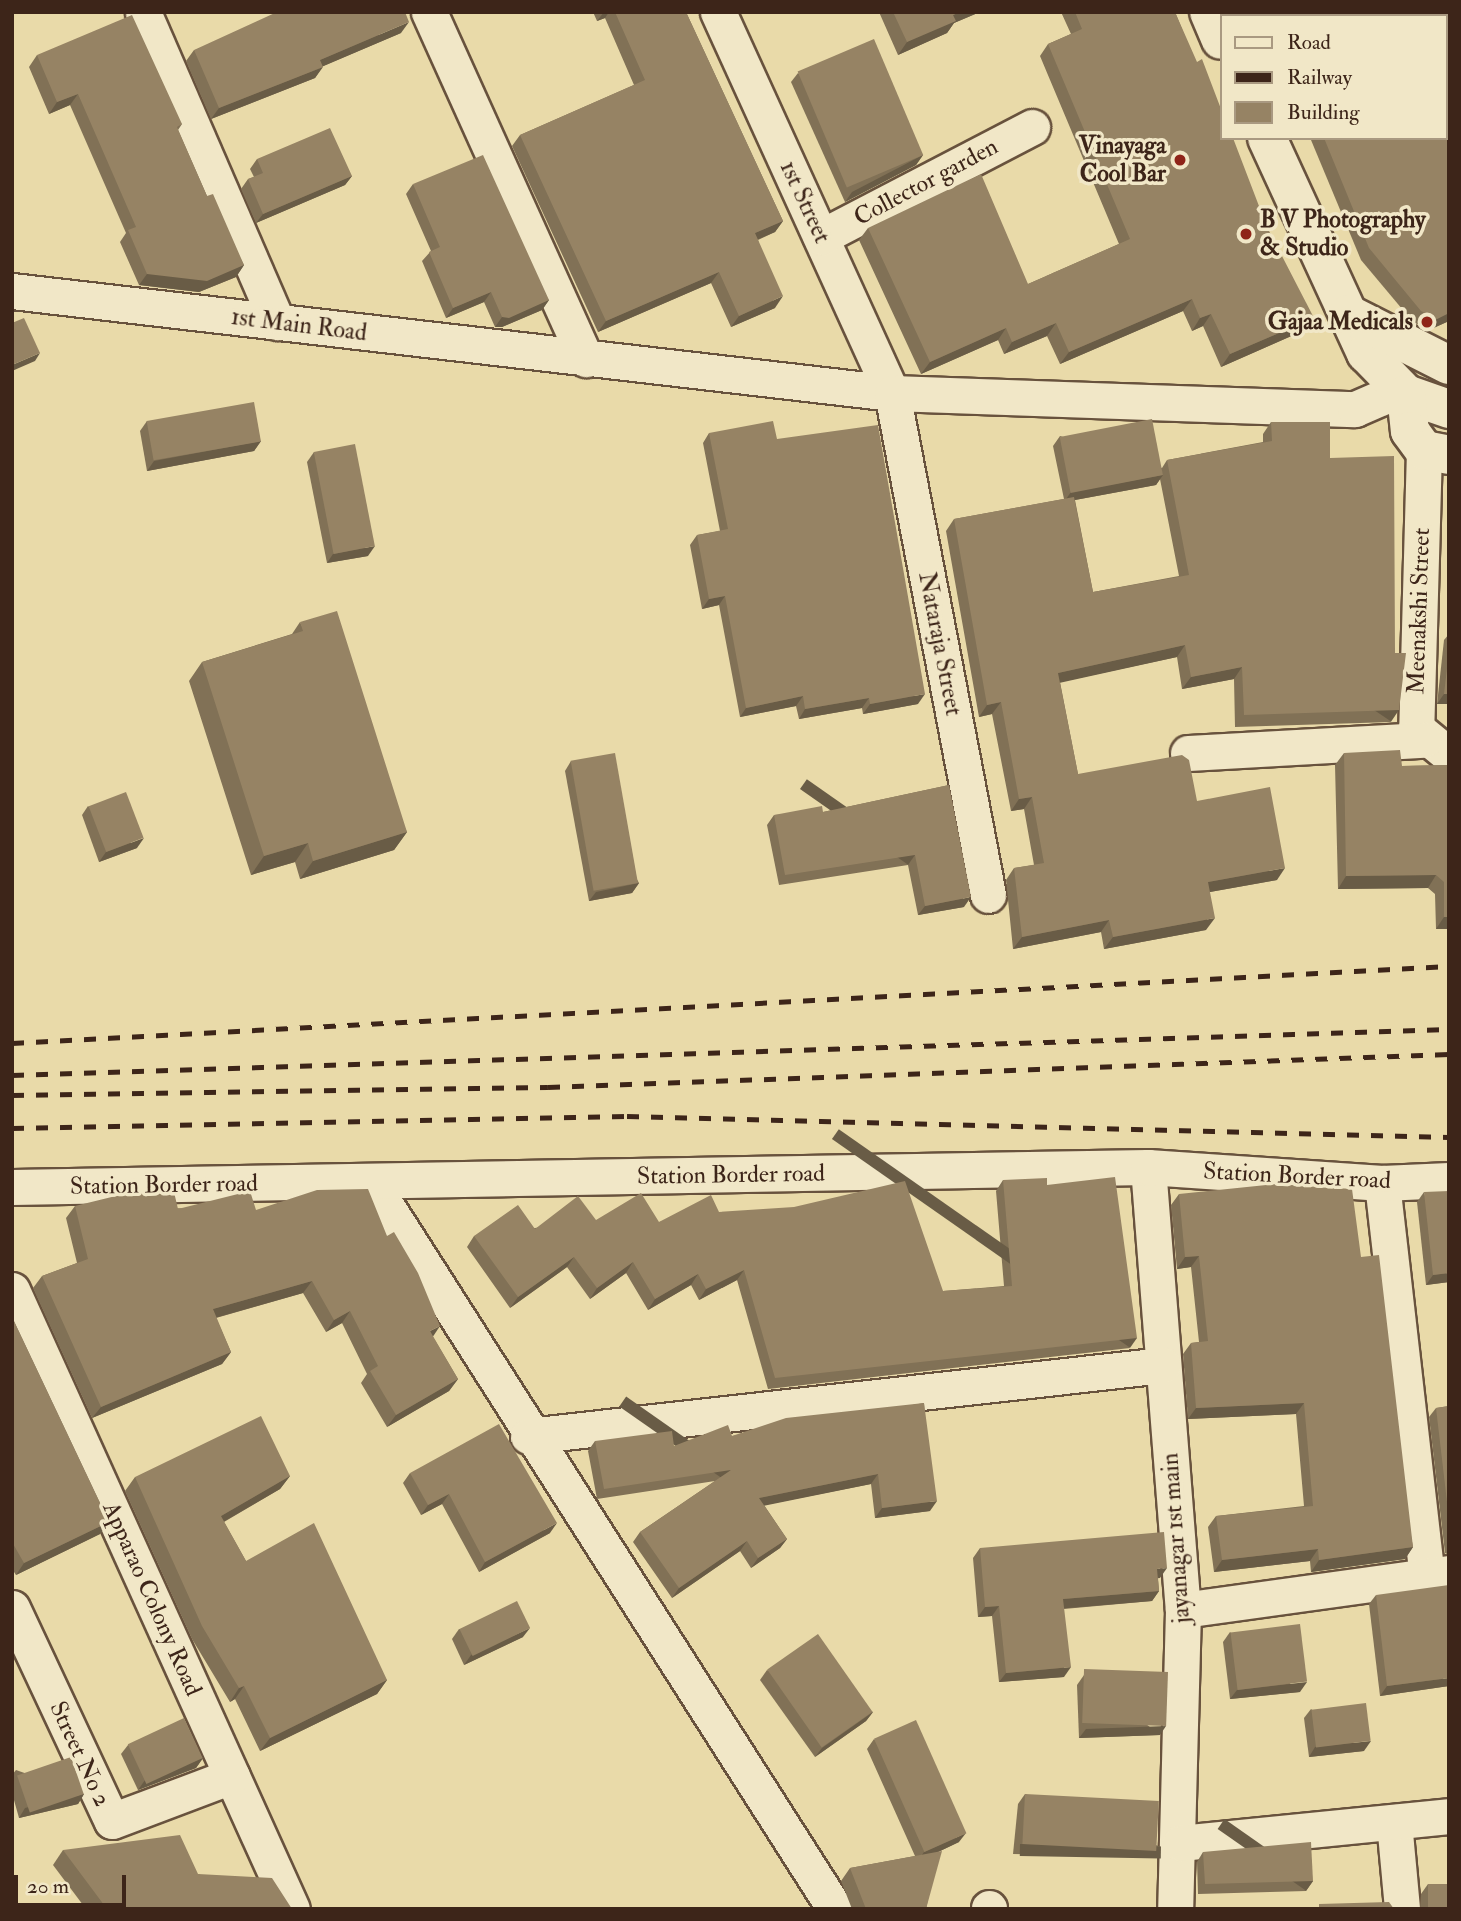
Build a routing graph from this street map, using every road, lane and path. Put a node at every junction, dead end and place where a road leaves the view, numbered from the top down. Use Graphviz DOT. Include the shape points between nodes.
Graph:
graph roads {
  1 [pos="143,12"];
  2 [pos="429,12"];
  3 [pos="718,12"];
  4 [pos="1209,12"];
  5 [pos="1220,38"];
  6 [pos="1032,127"];
  7 [pos="1268,140"];
  8 [pos="821,237"];
  9 [pos="12,291"];
  10 [pos="1348,314"];
  11 [pos="276,322"];
  12 [pos="586,359"];
  13 [pos="1449,365"];
  14 [pos="1403,391"];
  15 [pos="892,393"];
  16 [pos="1449,409"];
  17 [pos="1436,452"];
  18 [pos="1437,748"];
  19 [pos="1188,753"];
  20 [pos="988,895"];
  21 [pos="1148,1167"];
  22 [pos="1449,1180"];
  23 [pos="371,1182"];
  24 [pos="1382,1183"];
  25 [pos="12,1187"];
  26 [pos="13,1292"];
  27 [pos="1163,1366"];
  28 [pos="528,1436"];
  29 [pos="1438,1575"];
  30 [pos="12,1608"];
  31 [pos="1183,1610"];
  32 [pos="232,1776"];
  33 [pos="1449,1816"];
  34 [pos="1394,1822"];
  35 [pos="1181,1843"];
  36 [pos="292,1909"];
  37 [pos="835,1909"];
  38 [pos="1175,1909"];
  39 [pos="1402,1909"];
  1 -- 11 [label="street"];
  2 -- 12 [label="street"];
  3 -- 8 [label="street, 1st Street"];
  4 -- 5 [label="street"];
  6 -- 8 [label="street, Collector garden"];
  7 -- 10 [label="street"];
  8 -- 15 [label="street, 1st Street"];
  9 -- 11 [label="street, 1st Main Road"];
  10 -- 13 [label="street"];
  10 -- 14 [label="street" via="1366,353"];
  11 -- 12 [label="street, 1st Main Road"];
  12 -- 15 [label="street, 1st Main Road"];
  14 -- 15 [label="street, 1st Main Road" via="1355,409"];
  14 -- 16 [label="street"];
  14 -- 17 [label="street" via="1410,431"];
  15 -- 20 [label="street, Nataraja Street"];
  17 -- 18 [label="street, Meenakshi Street" via="1416,728"];
  18 -- 19 [label="street"];
  21 -- 23 [label="street, Station Border road"];
  21 -- 24 [label="street, Station Border road"];
  21 -- 27 [label="street, jayanagar 1st main"];
  22 -- 24 [label="street, Station Border road"];
  23 -- 25 [label="street, Station Border road"];
  23 -- 28 [label="street"];
  24 -- 29 [label="street"];
  26 -- 32 [label="street, Apparao Colony Road"];
  27 -- 28 [label="street"];
  27 -- 31 [label="street, jayanagar 1st main"];
  28 -- 37 [label="street"];
  29 -- 31 [label="street"];
  30 -- 32 [label="street, Street No 2" via="112,1821"];
  31 -- 35 [label="street, jayanagar 1st main"];
  32 -- 36 [label="street, Apparao Colony Road"];
  33 -- 34 [label="street"];
  34 -- 35 [label="street"];
  34 -- 39 [label="street"];
  35 -- 38 [label="street, jayanagar 1st main"];
}
